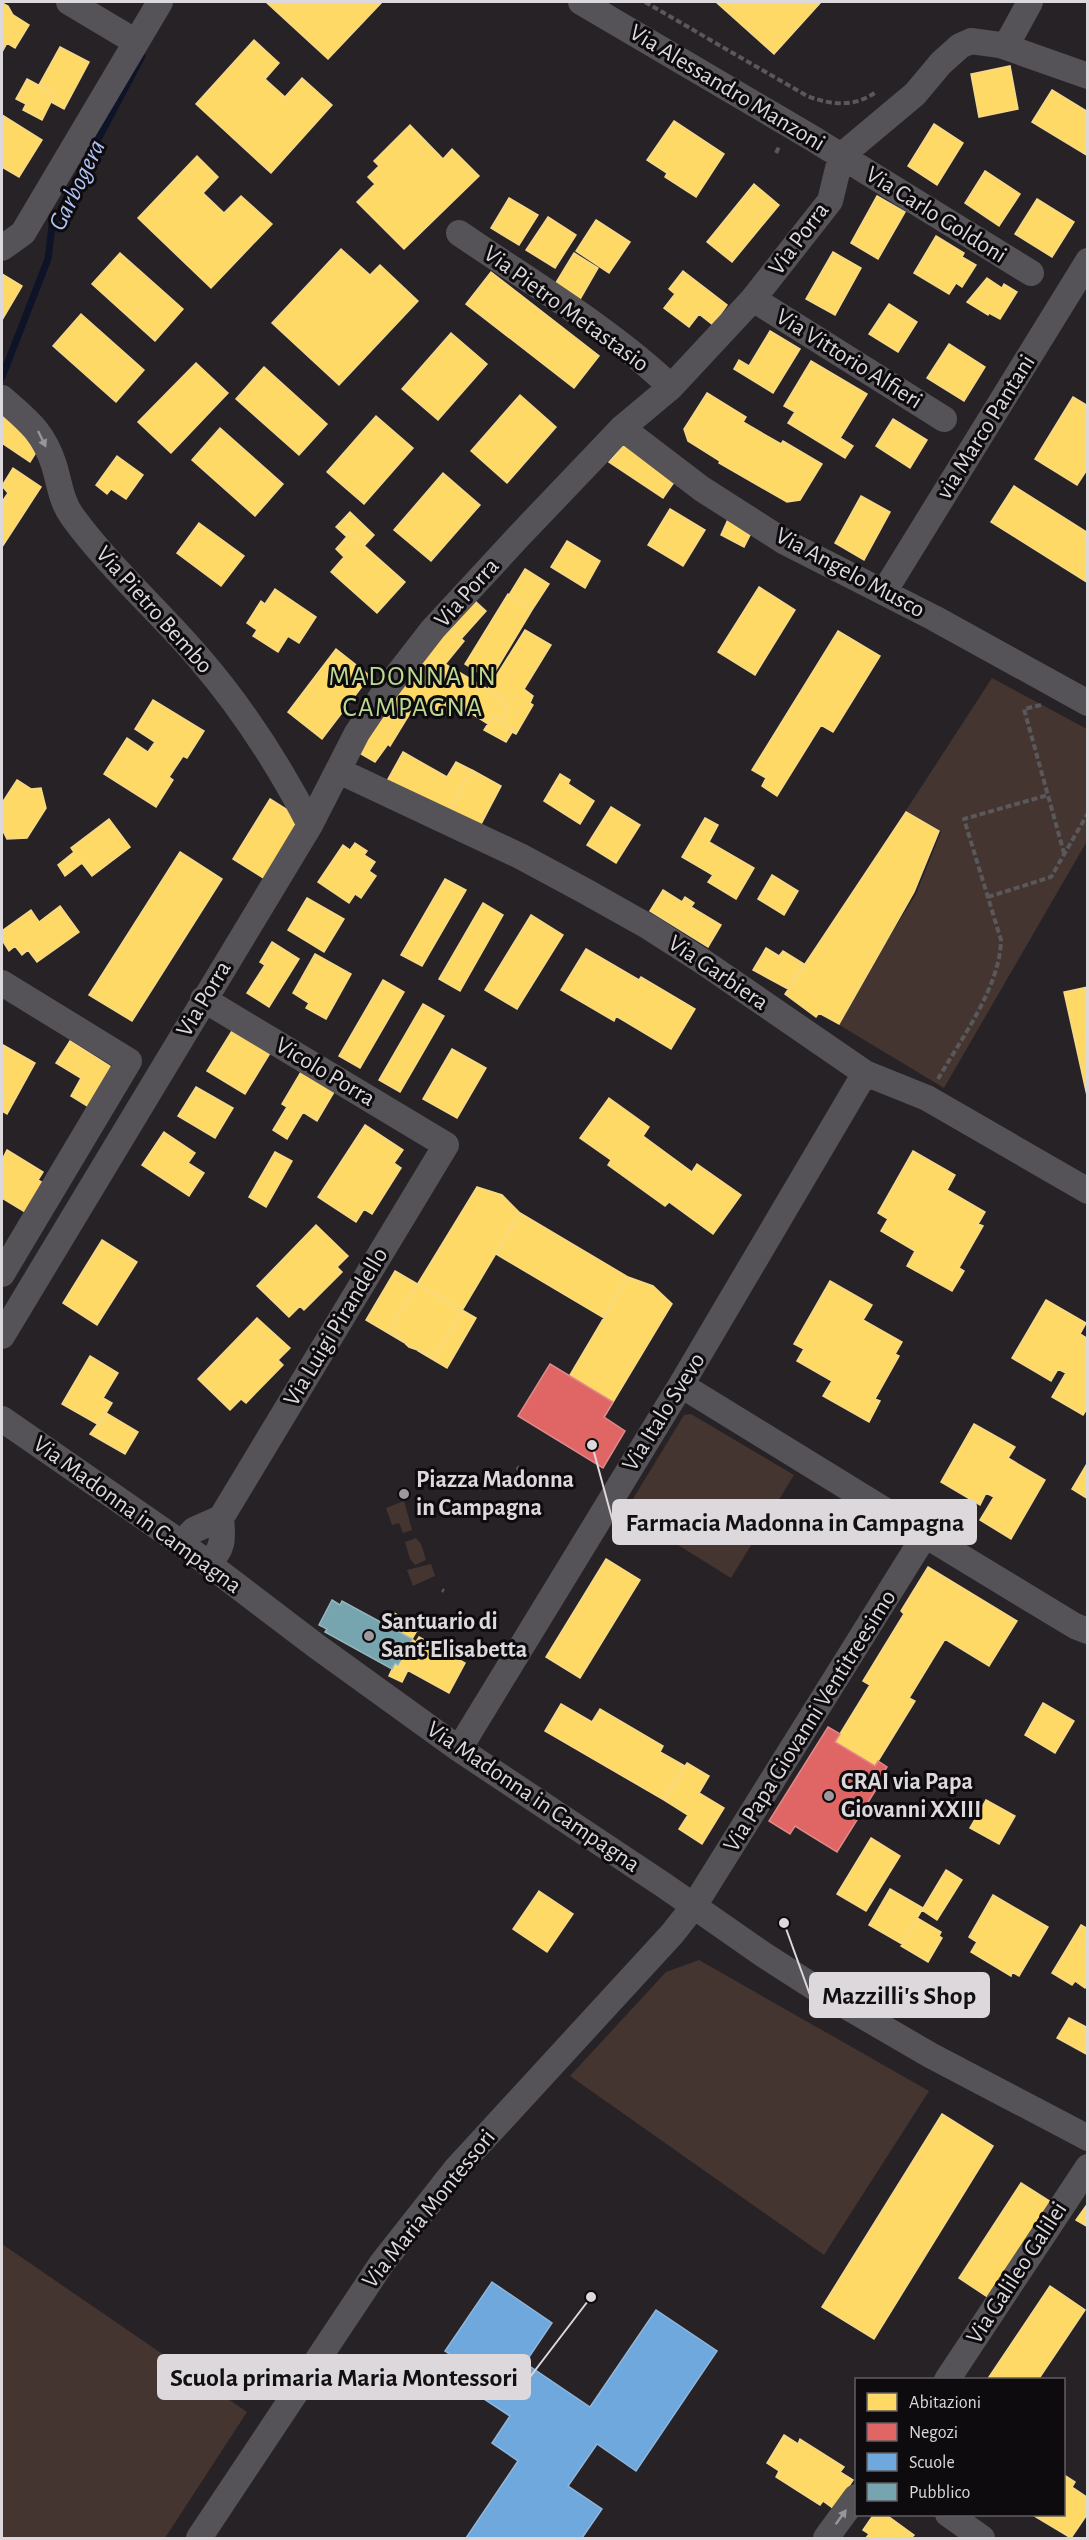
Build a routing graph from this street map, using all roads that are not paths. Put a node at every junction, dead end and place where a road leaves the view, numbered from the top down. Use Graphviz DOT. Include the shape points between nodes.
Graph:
graph roads {
  1 [pos="69,2"];
  2 [pos="160,2"];
  3 [pos="580,2"];
  4 [pos="1030,2"];
  5 [pos="136,42"];
  6 [pos="1006,46"];
  7 [pos="1088,76"];
  8 [pos="841,156"];
  9 [pos="459,232"];
  10 [pos="2,248"];
  11 [pos="1088,261"];
  12 [pos="1031,273"];
  13 [pos="753,299"];
  14 [pos="671,387"];
  15 [pos="2,398"];
  16 [pos="945,419"];
  17 [pos="622,428"];
  18 [pos="884,592"];
  19 [pos="1088,703"];
  20 [pos="339,771"];
  21 [pos="310,825"];
  22 [pos="2,983"];
  23 [pos="203,999"];
  24 [pos="865,1073"];
  25 [pos="446,1144"];
  26 [pos="1088,1191"];
  27 [pos="2,1274"];
  28 [pos="2,1336"];
  29 [pos="681,1385"];
  30 [pos="2,1419"];
  31 [pos="224,1514"];
  32 [pos="925,1535"];
  33 [pos="181,1543"];
  34 [pos="207,1563"];
  35 [pos="246,1593"];
  36 [pos="1088,1631"];
  37 [pos="459,1749"];
  38 [pos="694,1906"];
  39 [pos="1088,2138"];
  40 [pos="1088,2167"];
  41 [pos="948,2378"];
  42 [pos="855,2498"];
  43 [pos="951,2516"];
  44 [pos="199,2538"];
  45 [pos="826,2538"];
  46 [pos="982,2538"];
  1 -- 5 [label="street"];
  2 -- 5 [label="street"];
  3 -- 8 [label="street, Via Alessandro Manzoni"];
  4 -- 6 [label="street"];
  5 -- 10 [label="street" via="23,233"];
  6 -- 7 [label="street"];
  6 -- 8 [label="street" via="985,41 960,46 915,94"];
  8 -- 12 [label="street, Via Carlo Goldoni"];
  8 -- 13 [label="street, Via Porra" via="830,201"];
  9 -- 14 [label="street, Via Pietro Metastasio" via="591,323"];
  11 -- 18 [label="street, via Marco Pantani"];
  13 -- 14 [label="street, Via Porra"];
  13 -- 16 [label="street, Via Vittorio Alfieri"];
  14 -- 17 [label="street, Via Porra"];
  15 -- 21 [label="street, Via Pietro Bembo, one-way" via="39,431 70,514 200,659 245,716"];
  17 -- 18 [label="street, Via Angelo Musco" via="702,489 785,542"];
  17 -- 20 [label="street, Via Porra" via="433,629 357,733"];
  18 -- 19 [label="street, Via Angelo Musco"];
  20 -- 21 [label="street, Via Porra"];
  20 -- 24 [label="street, Via Garbiera" via="520,856 649,927"];
  21 -- 23 [label="street, Via Porra"];
  22 -- 27 [label="street" via="129,1061"];
  23 -- 25 [label="street, Vicolo Porra"];
  23 -- 28 [label="street, Via Porra"];
  24 -- 26 [label="street, Via Garbiera" via="927,1098"];
  24 -- 29 [label="street, Via Italo Svevo"];
  25 -- 31 [label="street, Via Luigi Pirandello"];
  29 -- 32 [label="street"];
  29 -- 37 [label="street, Via Italo Svevo"];
  30 -- 33 [label="street, Via Madonna in Campagna"];
  31 -- 33 [label="street" via="194,1530"];
  31 -- 34 [label="street" via="222,1546"];
  31 -- 35 [label="street"];
  32 -- 36 [label="street"];
  32 -- 38 [label="street, Via Papa Giovanni Ventitreesimo"];
  33 -- 34 [label="street, Via Madonna in Campagna"];
  34 -- 35 [label="street, Via Madonna in Campagna"];
  35 -- 37 [label="street, Via Madonna in Campagna"];
  37 -- 38 [label="street, Via Madonna in Campagna"];
  38 -- 39 [label="street, Via Madonna in Campagna" via="820,1991 1005,2096"];
  38 -- 44 [label="street, Via Maria Montessori" via="456,2169 389,2254"];
  40 -- 41 [label="street, Via Galileo Galilei"];
  45 -- 42 [label="street, one-way"];
  43 -- 46 [label="street"];
}
